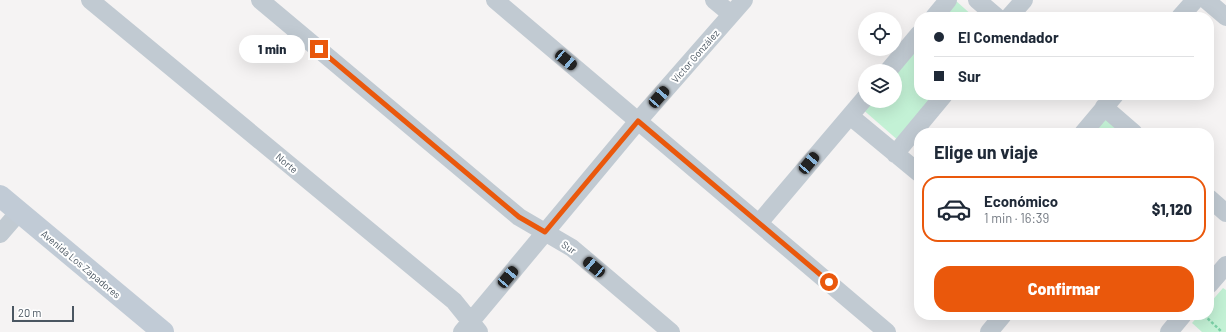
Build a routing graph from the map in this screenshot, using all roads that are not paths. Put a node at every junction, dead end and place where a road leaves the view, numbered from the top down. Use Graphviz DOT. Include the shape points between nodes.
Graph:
graph roads {
  1 [pos="90,0"];
  2 [pos="260,0"];
  3 [pos="495,0"];
  4 [pos="714,0"];
  5 [pos="744,0"];
  6 [pos="948,0"];
  7 [pos="976,0"];
  8 [pos="1024,0"];
  9 [pos="1195,0"];
  10 [pos="1206,0"];
  11 [pos="938,12"];
  12 [pos="990,12"];
  13 [pos="1014,12"];
  14 [pos="1184,12"];
  15 [pos="731,14"];
  16 [pos="1226,17"];
  17 [pos="914,40"];
  18 [pos="894,64"];
  19 [pos="940,100"];
  20 [pos="1109,101"];
  21 [pos="858,106"];
  22 [pos="850,116"];
  23 [pos="638,121"];
  24 [pos="917,128"];
  25 [pos="1087,128"];
  26 [pos="1130,128"];
  27 [pos="914,131"];
  28 [pos="895,154"];
  29 [pos="914,169"];
  30 [pos="0,196"];
  31 [pos="1214,202"];
  32 [pos="19,212"];
  33 [pos="1226,213"];
  34 [pos="758,223"];
  35 [pos="545,232"];
  36 [pos="0,234"];
  37 [pos="1226,265"];
  38 [pos="1214,279"];
  39 [pos="999,320"];
  40 [pos="1179,320"];
  41 [pos="471,329"];
  42 [pos="163,332"];
  43 [pos="671,332"];
  44 [pos="887,332"];
  45 [pos="989,332"];
  46 [pos="1169,332"];
  1 -- 41 [label="street, Norte" via="454,301"];
  2 -- 35 [label="street, Sur" via="519,217"];
  3 -- 23 [label="street"];
  4 -- 15 [label="street"];
  5 -- 15 [label="street, Víctor González"];
  6 -- 11 [label="street"];
  7 -- 12 [label="street"];
  8 -- 13 [label="street"];
  9 -- 14 [label="street"];
  10 -- 16 [label="street"];
  15 -- 23 [label="street, Víctor González"];
  17 -- 18 [label="street"];
  19 -- 24 [label="street"];
  20 -- 25 [label="street"];
  20 -- 26 [label="street"];
  21 -- 22 [label="street"];
  22 -- 28 [label="street"];
  22 -- 34 [label="street"];
  23 -- 34 [label="street"];
  23 -- 35 [label="street, Víctor González"];
  27 -- 28 [label="street"];
  28 -- 29 [label="street"];
  30 -- 32 [label="main road, Avenida Los Zapadores"];
  31 -- 33 [label="street"];
  32 -- 36 [label="street"];
  32 -- 42 [label="main road, Avenida Los Zapadores"];
  34 -- 44 [label="street"];
  35 -- 41 [label="street, Víctor González"];
  35 -- 43 [label="street, Sur" via="572,248"];
  37 -- 38 [label="street"];
  39 -- 45 [label="street"];
  40 -- 46 [label="street"];
}
